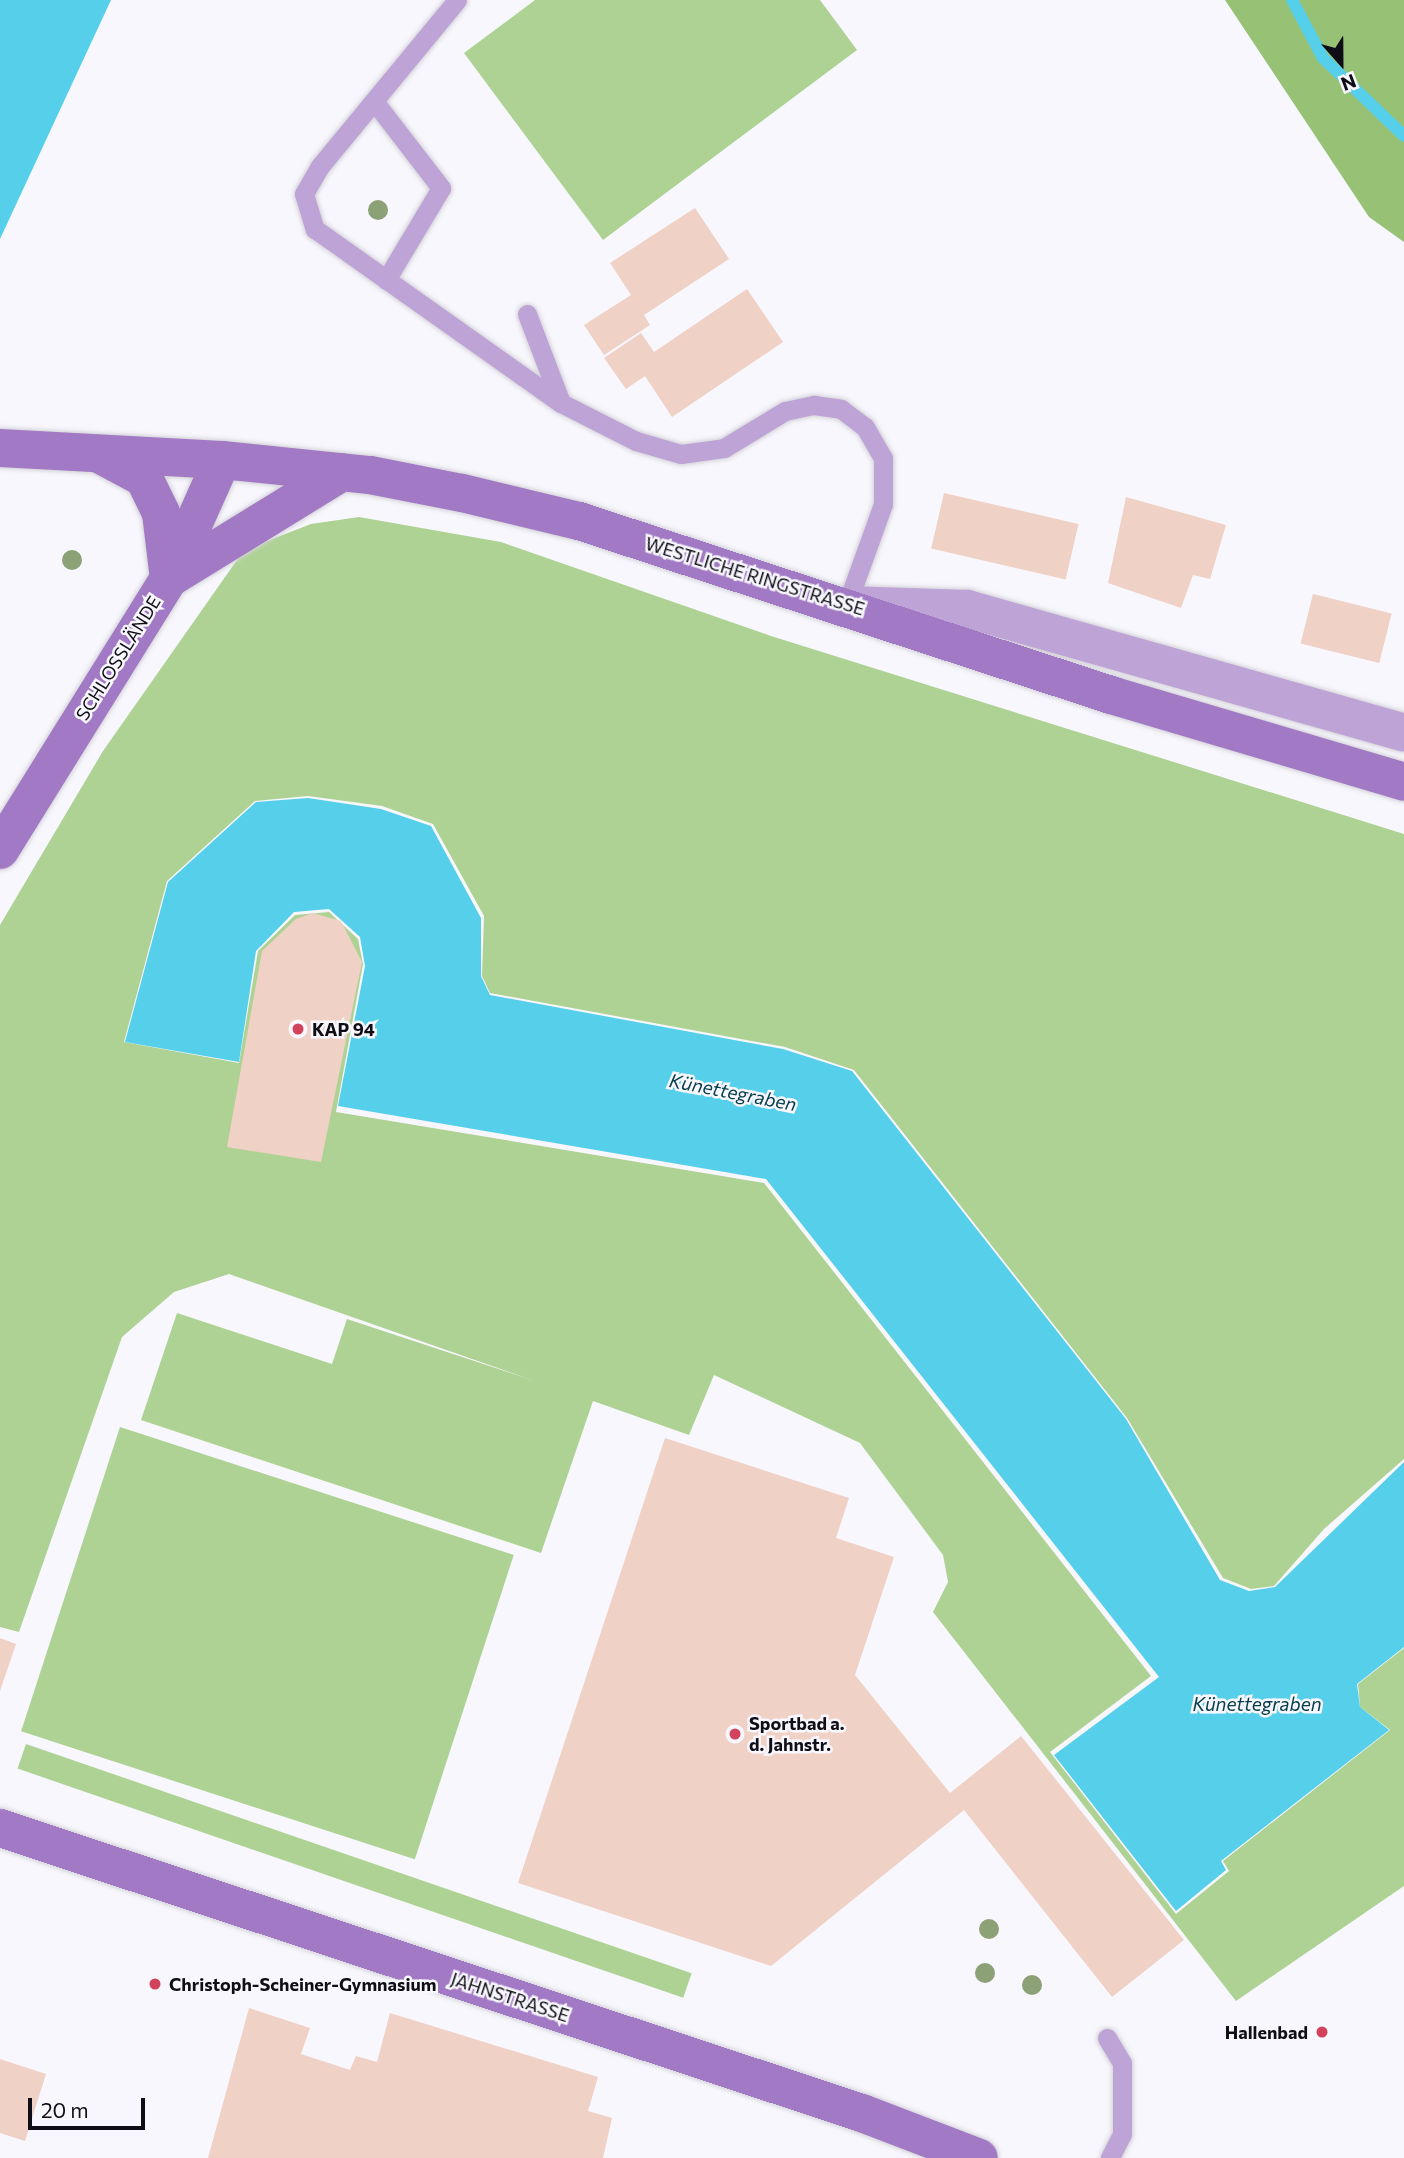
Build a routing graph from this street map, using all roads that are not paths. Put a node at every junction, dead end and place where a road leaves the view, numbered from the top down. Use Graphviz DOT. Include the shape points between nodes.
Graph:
graph roads {
  1 [pos="457,0"];
  2 [pos="374,101"];
  3 [pos="386,280"];
  4 [pos="527,314"];
  5 [pos="561,403"];
  6 [pos="0,448"];
  7 [pos="88,449"];
  8 [pos="222,460"];
  9 [pos="356,473"];
  10 [pos="169,579"];
  11 [pos="847,604"];
  12 [pos="1404,733"];
  13 [pos="1404,782"];
  14 [pos="0,850"];
  15 [pos="0,1828"];
  16 [pos="1107,2038"];
  17 [pos="979,2158"];
  18 [pos="1110,2158"];
  1 -- 2 [label="lane"];
  2 -- 3 [label="lane" via="442,188"];
  2 -- 3 [label="lane" via="304,194 315,229"];
  3 -- 5 [label="lane"];
  4 -- 5 [label="lane"];
  5 -- 11 [label="lane" via="636,442 681,454 724,448 785,411 814,405 841,409 865,427 883,458 883,504"];
  6 -- 7 [label="street, WESTLICHE RINGSTRASSE"];
  7 -- 8 [label="street, WESTLICHE RINGSTRASSE"];
  7 -- 10 [label="street" via="144,478 161,513"];
  8 -- 9 [label="street, WESTLICHE RINGSTRASSE"];
  8 -- 10 [label="street, SCHLOSSLÄNDE"];
  9 -- 10 [label="street"];
  9 -- 11 [label="street, WESTLICHE RINGSTRASSE" via="579,521"];
  10 -- 14 [label="street, SCHLOSSLÄNDE"];
  11 -- 12 [label="street" via="967,609"];
  11 -- 13 [label="street, WESTLICHE RINGSTRASSE" via="1111,695"];
  15 -- 17 [label="street, JAHNSTRASSE" via="862,2113"];
  16 -- 18 [label="lane" via="1122,2063 1122,2134"];
}
